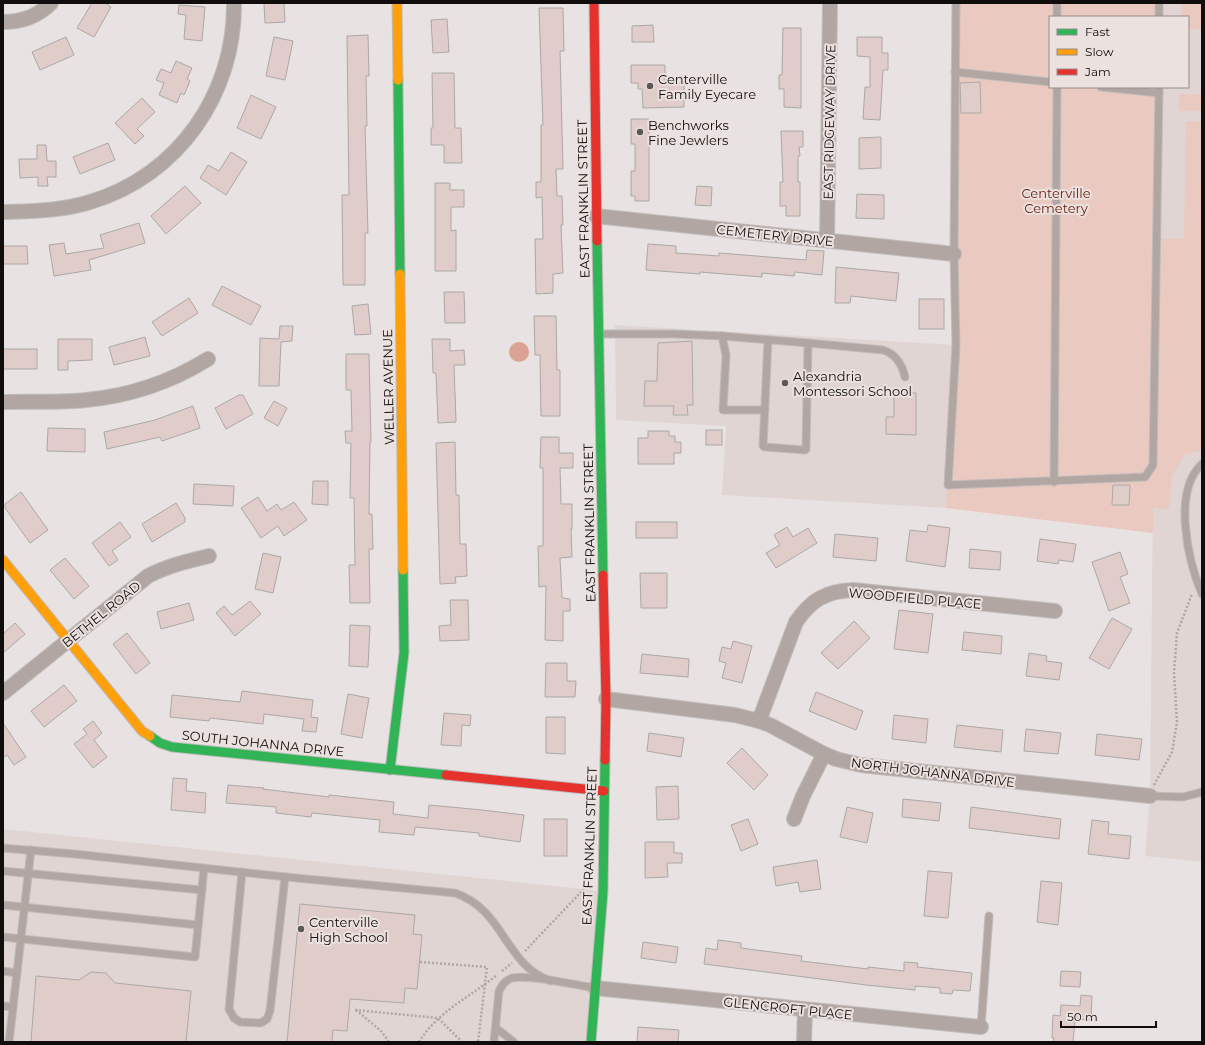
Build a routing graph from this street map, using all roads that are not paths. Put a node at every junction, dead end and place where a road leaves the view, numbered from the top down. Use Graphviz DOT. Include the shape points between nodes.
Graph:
graph roads {
  1 [pos="51,3"];
  2 [pos="234,3"];
  3 [pos="397,3"];
  4 [pos="594,3"];
  5 [pos="830,3"];
  6 [pos="956,3"];
  7 [pos="1057,3"];
  8 [pos="1159,3"];
  9 [pos="1057,16"];
  10 [pos="1159,16"];
  11 [pos="3,22"];
  12 [pos="955,72"];
  13 [pos="1049,82"];
  14 [pos="1057,88"];
  15 [pos="1120,88"];
  16 [pos="1159,90"];
  17 [pos="3,212"];
  18 [pos="596,216"];
  19 [pos="827,240"];
  20 [pos="954,254"];
  21 [pos="598,334"];
  22 [pos="722,336"];
  23 [pos="768,340"];
  24 [pos="808,343"];
  25 [pos="208,359"];
  26 [pos="905,377"];
  27 [pos="3,402"];
  28 [pos="765,410"];
  29 [pos="1202,464"];
  30 [pos="1054,482"];
  31 [pos="209,556"];
  32 [pos="3,560"];
  33 [pos="1202,594"];
  34 [pos="1055,611"];
  35 [pos="68,641"];
  36 [pos="3,693"];
  37 [pos="606,699"];
  38 [pos="759,721"];
  39 [pos="824,754"];
  40 [pos="390,770"];
  41 [pos="604,791"];
  42 [pos="1202,792"];
  43 [pos="1150,796"];
  44 [pos="794,819"];
  45 [pos="3,848"];
  46 [pos="31,850"];
  47 [pos="204,868"];
  48 [pos="3,871"];
  49 [pos="242,872"];
  50 [pos="28,874"];
  51 [pos="285,877"];
  52 [pos="202,890"];
  53 [pos="3,905"];
  54 [pos="25,908"];
  55 [pos="989,916"];
  56 [pos="198,925"];
  57 [pos="3,937"];
  58 [pos="21,939"];
  59 [pos="3,971"];
  60 [pos="17,973"];
  61 [pos="551,981"];
  62 [pos="595,988"];
  63 [pos="3,1006"];
  64 [pos="13,1007"];
  65 [pos="805,1010"];
  66 [pos="981,1027"];
  67 [pos="496,1028"];
  68 [pos="7,1038"];
  69 [pos="494,1042"];
  70 [pos="514,1042"];
  71 [pos="591,1042"];
  72 [pos="804,1042"];
  1 -- 11 [label="street" via="31,18"];
  2 -- 17 [label="street" via="232,33 223,73 201,119 175,152 141,180 91,202 44,211"];
  3 -- 40 [label="street, WELLER AVENUE" via="404,653"];
  4 -- 18 [label="street, EAST FRANKLIN STREET"];
  5 -- 19 [label="street, EAST RIDGEWAY DRIVE"];
  6 -- 12 [label="lane"];
  7 -- 9 [label="lane"];
  8 -- 10 [label="lane"];
  12 -- 13 [label="lane"];
  12 -- 20 [label="lane"];
  14 -- 30 [label="lane"];
  15 -- 16 [label="lane"];
  16 -- 30 [label="lane" via="1153,465 1145,477"];
  18 -- 19 [label="street, CEMETERY DRIVE"];
  18 -- 21 [label="street, EAST FRANKLIN STREET"];
  19 -- 20 [label="street, CEMETERY DRIVE"];
  20 -- 30 [label="lane" via="956,346 948,485"];
  21 -- 22 [label="lane"];
  21 -- 37 [label="street, EAST FRANKLIN STREET"];
  22 -- 23 [label="lane"];
  22 -- 28 [label="lane" via="726,355 723,410"];
  23 -- 24 [label="lane"];
  23 -- 28 [label="lane"];
  24 -- 26 [label="lane" via="883,350 894,355 901,364"];
  24 -- 28 [label="lane" via="806,450 764,447"];
  25 -- 27 [label="street" via="172,378 111,397 84,401"];
  29 -- 33 [label="lane" via="1192,475 1185,504 1186,541"];
  31 -- 35 [label="street, BETHEL ROAD" via="174,565 148,576"];
  32 -- 35 [label="street, SOUTH JOHANNA DRIVE"];
  34 -- 38 [label="street, WOODFIELD PLACE" via="853,590 831,593 811,604 796,622"];
  35 -- 36 [label="street, BETHEL ROAD"];
  35 -- 40 [label="street, SOUTH JOHANNA DRIVE" via="142,731 160,743 172,747"];
  37 -- 38 [label="street, NORTH JOHANNA DRIVE" via="735,714"];
  37 -- 41 [label="street, EAST FRANKLIN STREET"];
  38 -- 39 [label="street, NORTH JOHANNA DRIVE"];
  39 -- 43 [label="street, NORTH JOHANNA DRIVE" via="881,768"];
  39 -- 44 [label="street"];
  40 -- 41 [label="street, SOUTH JOHANNA DRIVE"];
  41 -- 62 [label="street, EAST FRANKLIN STREET" via="603,892"];
  42 -- 43 [label="lane" via="1183,798"];
  45 -- 46 [label="lane"];
  46 -- 47 [label="lane"];
  46 -- 50 [label="lane"];
  47 -- 49 [label="lane"];
  47 -- 52 [label="lane"];
  48 -- 50 [label="lane"];
  49 -- 51 [label="lane"];
  49 -- 51 [label="lane" via="229,1009 240,1022 261,1023 267,1019 270,1011"];
  50 -- 52 [label="lane"];
  50 -- 54 [label="lane"];
  51 -- 61 [label="lane" via="465,896 487,913 532,972"];
  52 -- 56 [label="lane"];
  53 -- 54 [label="lane"];
  54 -- 56 [label="lane"];
  54 -- 58 [label="lane"];
  55 -- 66 [label="lane"];
  56 -- 58 [label="lane" via="195,957"];
  57 -- 58 [label="lane"];
  58 -- 60 [label="lane"];
  59 -- 60 [label="lane"];
  60 -- 64 [label="lane"];
  61 -- 62 [label="lane"];
  61 -- 67 [label="lane" via="526,978 506,980 499,991"];
  62 -- 65 [label="street, GLENCROFT PLACE"];
  62 -- 71 [label="street, EAST FRANKLIN STREET"];
  63 -- 64 [label="lane"];
  64 -- 68 [label="lane"];
  65 -- 66 [label="street, GLENCROFT PLACE"];
  65 -- 72 [label="street"];
  67 -- 69 [label="lane"];
  67 -- 70 [label="lane"];
}
